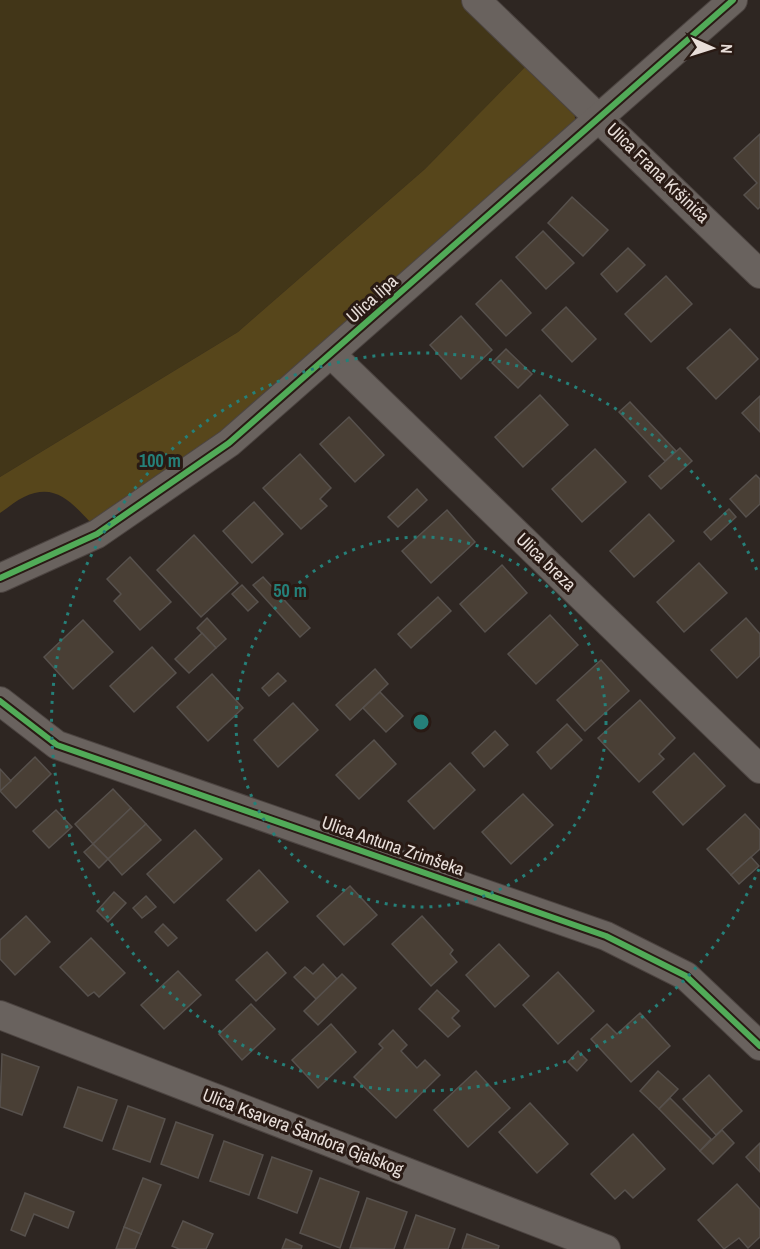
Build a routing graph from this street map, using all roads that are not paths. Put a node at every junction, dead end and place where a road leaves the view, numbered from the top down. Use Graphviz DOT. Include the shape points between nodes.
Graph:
graph roads {
  1 [pos="476,0"];
  2 [pos="733,0"];
  3 [pos="600,117"];
  4 [pos="760,274"];
  5 [pos="332,355"];
  6 [pos="0,578"];
  7 [pos="0,701"];
  8 [pos="760,769"];
  9 [pos="0,1015"];
  10 [pos="760,1046"];
  11 [pos="606,1249"];
  1 -- 3 [label="street, Ulica Frana Kršinića"];
  2 -- 3 [label="street, Ulica lipa"];
  3 -- 4 [label="street, Ulica Frana Kršinića"];
  3 -- 5 [label="street, Ulica lipa"];
  5 -- 6 [label="street, Ulica lipa" via="229,443 97,534"];
  5 -- 8 [label="street, Ulica breza"];
  7 -- 10 [label="street, Ulica Antuna Zrimšeka" via="57,745 606,936 686,976"];
  9 -- 11 [label="street, Ulica Ksavera Šandora Gjalskog"];
}
